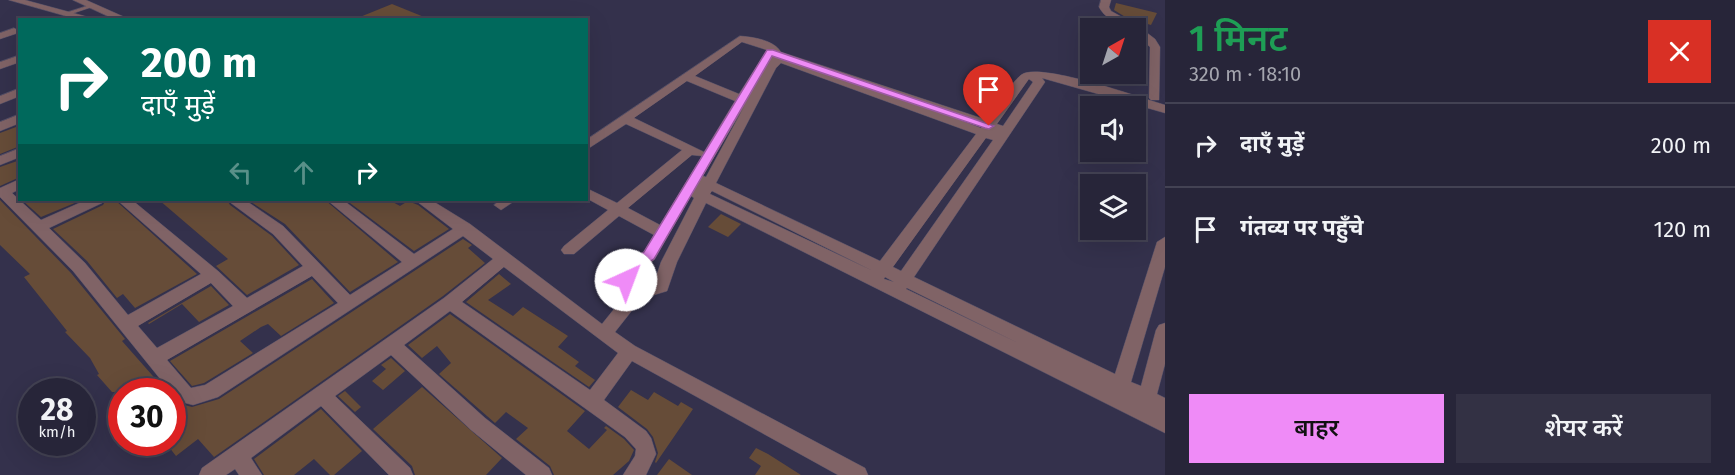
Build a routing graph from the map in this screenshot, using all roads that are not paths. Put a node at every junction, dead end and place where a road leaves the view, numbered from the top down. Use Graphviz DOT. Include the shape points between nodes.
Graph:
graph roads {
  1 [pos="14,0"];
  2 [pos="78,0"];
  3 [pos="1106,0"];
  4 [pos="92,6"];
  5 [pos="68,13"];
  6 [pos="87,18"];
  7 [pos="121,18"];
  8 [pos="1116,18"];
  9 [pos="14,31"];
  10 [pos="1146,35"];
  11 [pos="0,36"];
  12 [pos="1146,39"];
  13 [pos="1165,43"];
  14 [pos="776,53"];
  15 [pos="18,59"];
  16 [pos="0,66"];
  17 [pos="1034,74"];
  18 [pos="686,76"];
  19 [pos="18,92"];
  20 [pos="1155,98"];
  21 [pos="0,100"];
  22 [pos="746,101"];
  23 [pos="1165,109"];
  24 [pos="18,119"];
  25 [pos="625,119"];
  26 [pos="0,127"];
  27 [pos="986,129"];
  28 [pos="1001,134"];
  29 [pos="588,145"];
  30 [pos="690,150"];
  31 [pos="18,153"];
  32 [pos="707,157"];
  33 [pos="0,161"];
  34 [pos="720,162"];
  35 [pos="18,184"];
  36 [pos="699,187"];
  37 [pos="2,193"];
  38 [pos="588,193"];
  39 [pos="95,201"];
  40 [pos="125,201"];
  41 [pos="237,201"];
  42 [pos="335,201"];
  43 [pos="424,201"];
  44 [pos="618,209"];
  45 [pos="39,227"];
  46 [pos="465,228"];
  47 [pos="663,233"];
  48 [pos="1165,242"];
  49 [pos="569,250"];
  50 [pos="504,259"];
  51 [pos="413,262"];
  52 [pos="315,267"];
  53 [pos="212,274"];
  54 [pos="879,274"];
  55 [pos="901,285"];
  56 [pos="636,293"];
  57 [pos="450,302"];
  58 [pos="349,304"];
  59 [pos="245,307"];
  60 [pos="126,324"];
  61 [pos="1165,330"];
  62 [pos="604,334"];
  63 [pos="390,344"];
  64 [pos="629,351"];
  65 [pos="154,359"];
  66 [pos="1119,393"];
  67 [pos="321,394"];
  68 [pos="592,402"];
  69 [pos="1145,406"];
  70 [pos="1165,407"];
  71 [pos="1165,424"];
  72 [pos="237,456"];
  73 [pos="209,475"];
  74 [pos="252,475"];
  75 [pos="403,475"];
  76 [pos="542,475"];
  77 [pos="633,475"];
  78 [pos="858,475"];
  1 -- 5 [label="street"];
  2 -- 4 [label="street"];
  3 -- 8 [label="street" via="1107,13"];
  4 -- 5 [label="lane"];
  4 -- 7 [label="street"];
  5 -- 6 [label="street"];
  9 -- 11 [label="street"];
  10 -- 13 [label="street"];
  12 -- 20 [label="street" via="1155,47"];
  14 -- 18 [label="street" via="760,43 740,39"];
  14 -- 22 [label="street" via="767,55"];
  14 -- 27 [label="street"];
  15 -- 16 [label="street"];
  17 -- 23 [label="street" via="1050,75"];
  17 -- 27 [label="street" via="1025,77"];
  17 -- 28 [label="street" via="1039,81"];
  18 -- 22 [label="street"];
  18 -- 25 [label="street"];
  19 -- 21 [label="street"];
  22 -- 27 [label="street" via="774,63 785,60"];
  22 -- 32 [label="street"];
  22 -- 34 [label="street"];
  24 -- 26 [label="street"];
  25 -- 29 [label="street"];
  25 -- 30 [label="street"];
  27 -- 28 [label="street"];
  27 -- 54 [label="street"];
  28 -- 55 [label="street"];
  30 -- 32 [label="street"];
  30 -- 44 [label="street"];
  31 -- 33 [label="street"];
  32 -- 34 [label="street"];
  32 -- 36 [label="street"];
  34 -- 36 [label="street"];
  35 -- 37 [label="street"];
  36 -- 47 [label="street"];
  36 -- 54 [label="street"];
  36 -- 56 [label="street" via="661,287"];
  37 -- 45 [label="street"];
  38 -- 44 [label="street"];
  39 -- 45 [label="street"];
  40 -- 53 [label="street"];
  41 -- 52 [label="street" via="278,230"];
  42 -- 51 [label="street"];
  43 -- 46 [label="street"];
  44 -- 47 [label="street"];
  44 -- 49 [label="street"];
  45 -- 60 [label="street" via="79,267"];
  46 -- 50 [label="street"];
  46 -- 51 [label="street"];
  47 -- 56 [label="street" via="649,256 627,272 626,280"];
  48 -- 66 [label="street"];
  50 -- 57 [label="street"];
  50 -- 62 [label="street"];
  51 -- 58 [label="street"];
  52 -- 58 [label="street"];
  52 -- 59 [label="street"];
  53 -- 59 [label="street"];
  53 -- 60 [label="street"];
  54 -- 55 [label="street"];
  55 -- 66 [label="street"];
  56 -- 62 [label="street"];
  57 -- 63 [label="street"];
  57 -- 68 [label="street"];
  58 -- 65 [label="street" via="203,395 185,394"];
  59 -- 65 [label="street"];
  60 -- 65 [label="street"];
  61 -- 69 [label="street"];
  62 -- 64 [label="street"];
  63 -- 67 [label="street"];
  63 -- 76 [label="street" via="478,424"];
  64 -- 68 [label="street"];
  64 -- 78 [label="street"];
  66 -- 69 [label="street"];
  67 -- 72 [label="street"];
  67 -- 75 [label="street"];
  68 -- 77 [label="street" via="641,439 646,449 644,462"];
  69 -- 70 [label="street"];
  69 -- 71 [label="street"];
  72 -- 73 [label="street"];
  72 -- 74 [label="street"];
}
